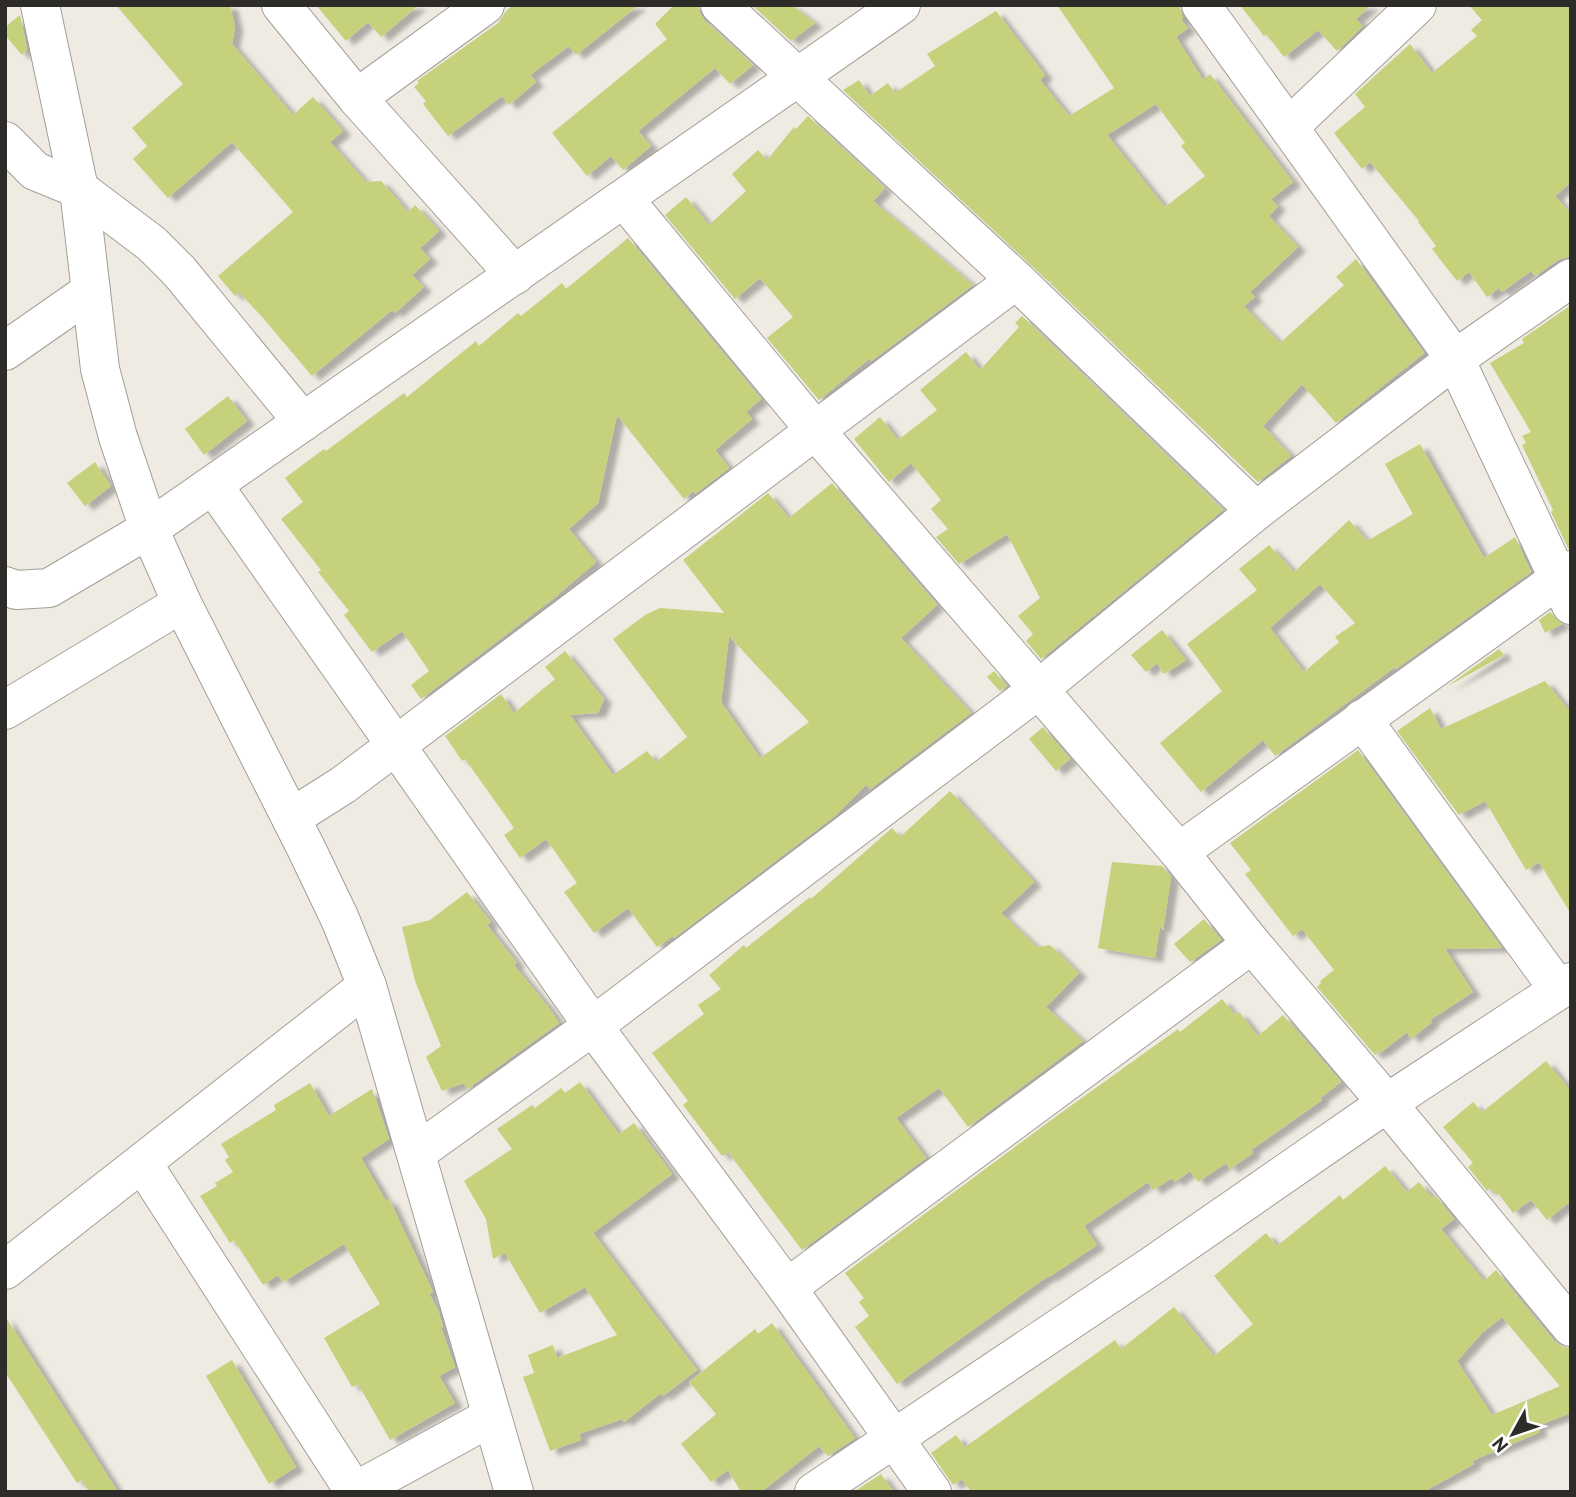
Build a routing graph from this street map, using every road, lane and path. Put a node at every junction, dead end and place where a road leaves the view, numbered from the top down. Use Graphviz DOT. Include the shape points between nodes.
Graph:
graph roads {
  1 [pos="40,5"];
  2 [pos="281,5"];
  3 [pos="485,5"];
  4 [pos="720,5"];
  5 [pos="901,5"];
  6 [pos="1201,5"];
  7 [pos="1417,5"];
  8 [pos="798,76"];
  9 [pos="357,98"];
  10 [pos="1289,127"];
  11 [pos="5,141"];
  12 [pos="79,189"];
  13 [pos="624,199"];
  14 [pos="515,275"];
  15 [pos="1571,278"];
  16 [pos="1016,280"];
  17 [pos="91,291"];
  18 [pos="5,351"];
  19 [pos="1455,359"];
  20 [pos="303,422"];
  21 [pos="815,430"];
  22 [pos="213,485"];
  23 [pos="1256,510"];
  24 [pos="149,529"];
  25 [pos="1567,585"];
  26 [pos="5,586"];
  27 [pos="182,603"];
  28 [pos="1039,689"];
  29 [pos="5,710"];
  30 [pos="1362,719"];
  31 [pos="395,744"];
  32 [pos="291,818"];
  33 [pos="1179,852"];
  34 [pos="1252,944"];
  35 [pos="367,986"];
  36 [pos="1565,986"];
  37 [pos="593,1026"];
  38 [pos="1387,1103"];
  39 [pos="416,1153"];
  40 [pos="143,1164"];
  41 [pos="5,1270"];
  42 [pos="787,1288"];
  43 [pos="1571,1327"];
  44 [pos="491,1417"];
  45 [pos="896,1439"];
  46 [pos="354,1492"];
  47 [pos="514,1492"];
  48 [pos="814,1492"];
  49 [pos="932,1492"];
  1 -- 12 [label="street"];
  2 -- 9 [label="street"];
  3 -- 9 [label="street"];
  4 -- 8 [label="street"];
  5 -- 8 [label="street"];
  6 -- 10 [label="street"];
  7 -- 10 [label="street"];
  8 -- 13 [label="street"];
  8 -- 16 [label="street"];
  9 -- 14 [label="street"];
  10 -- 19 [label="street"];
  11 -- 12 [label="street" via="35,171"];
  12 -- 17 [label="street"];
  12 -- 20 [label="street" via="152,244 179,271"];
  13 -- 14 [label="street"];
  13 -- 21 [label="street"];
  14 -- 20 [label="street"];
  15 -- 19 [label="street"];
  16 -- 21 [label="street"];
  16 -- 23 [label="street"];
  17 -- 18 [label="street"];
  17 -- 24 [label="street" via="100,369"];
  19 -- 23 [label="street"];
  19 -- 25 [label="street"];
  20 -- 22 [label="street"];
  21 -- 28 [label="street"];
  21 -- 31 [label="street"];
  22 -- 24 [label="street"];
  22 -- 31 [label="street"];
  23 -- 28 [label="street"];
  24 -- 26 [label="street" via="48,588"];
  24 -- 27 [label="street"];
  25 -- 30 [label="street"];
  27 -- 29 [label="street"];
  27 -- 32 [label="street"];
  28 -- 33 [label="street"];
  28 -- 37 [label="street"];
  30 -- 33 [label="street"];
  30 -- 36 [label="street"];
  31 -- 32 [label="street"];
  31 -- 37 [label="street"];
  32 -- 35 [label="street"];
  33 -- 34 [label="street"];
  34 -- 38 [label="street"];
  34 -- 42 [label="street"];
  35 -- 39 [label="street"];
  35 -- 40 [label="street"];
  36 -- 38 [label="street"];
  37 -- 39 [label="street"];
  37 -- 42 [label="street"];
  38 -- 43 [label="street"];
  38 -- 45 [label="street"];
  39 -- 44 [label="street"];
  40 -- 41 [label="street"];
  40 -- 46 [label="street"];
  42 -- 45 [label="street"];
  44 -- 46 [label="street"];
  44 -- 47 [label="street"];
  45 -- 48 [label="street"];
  45 -- 49 [label="street"];
}
